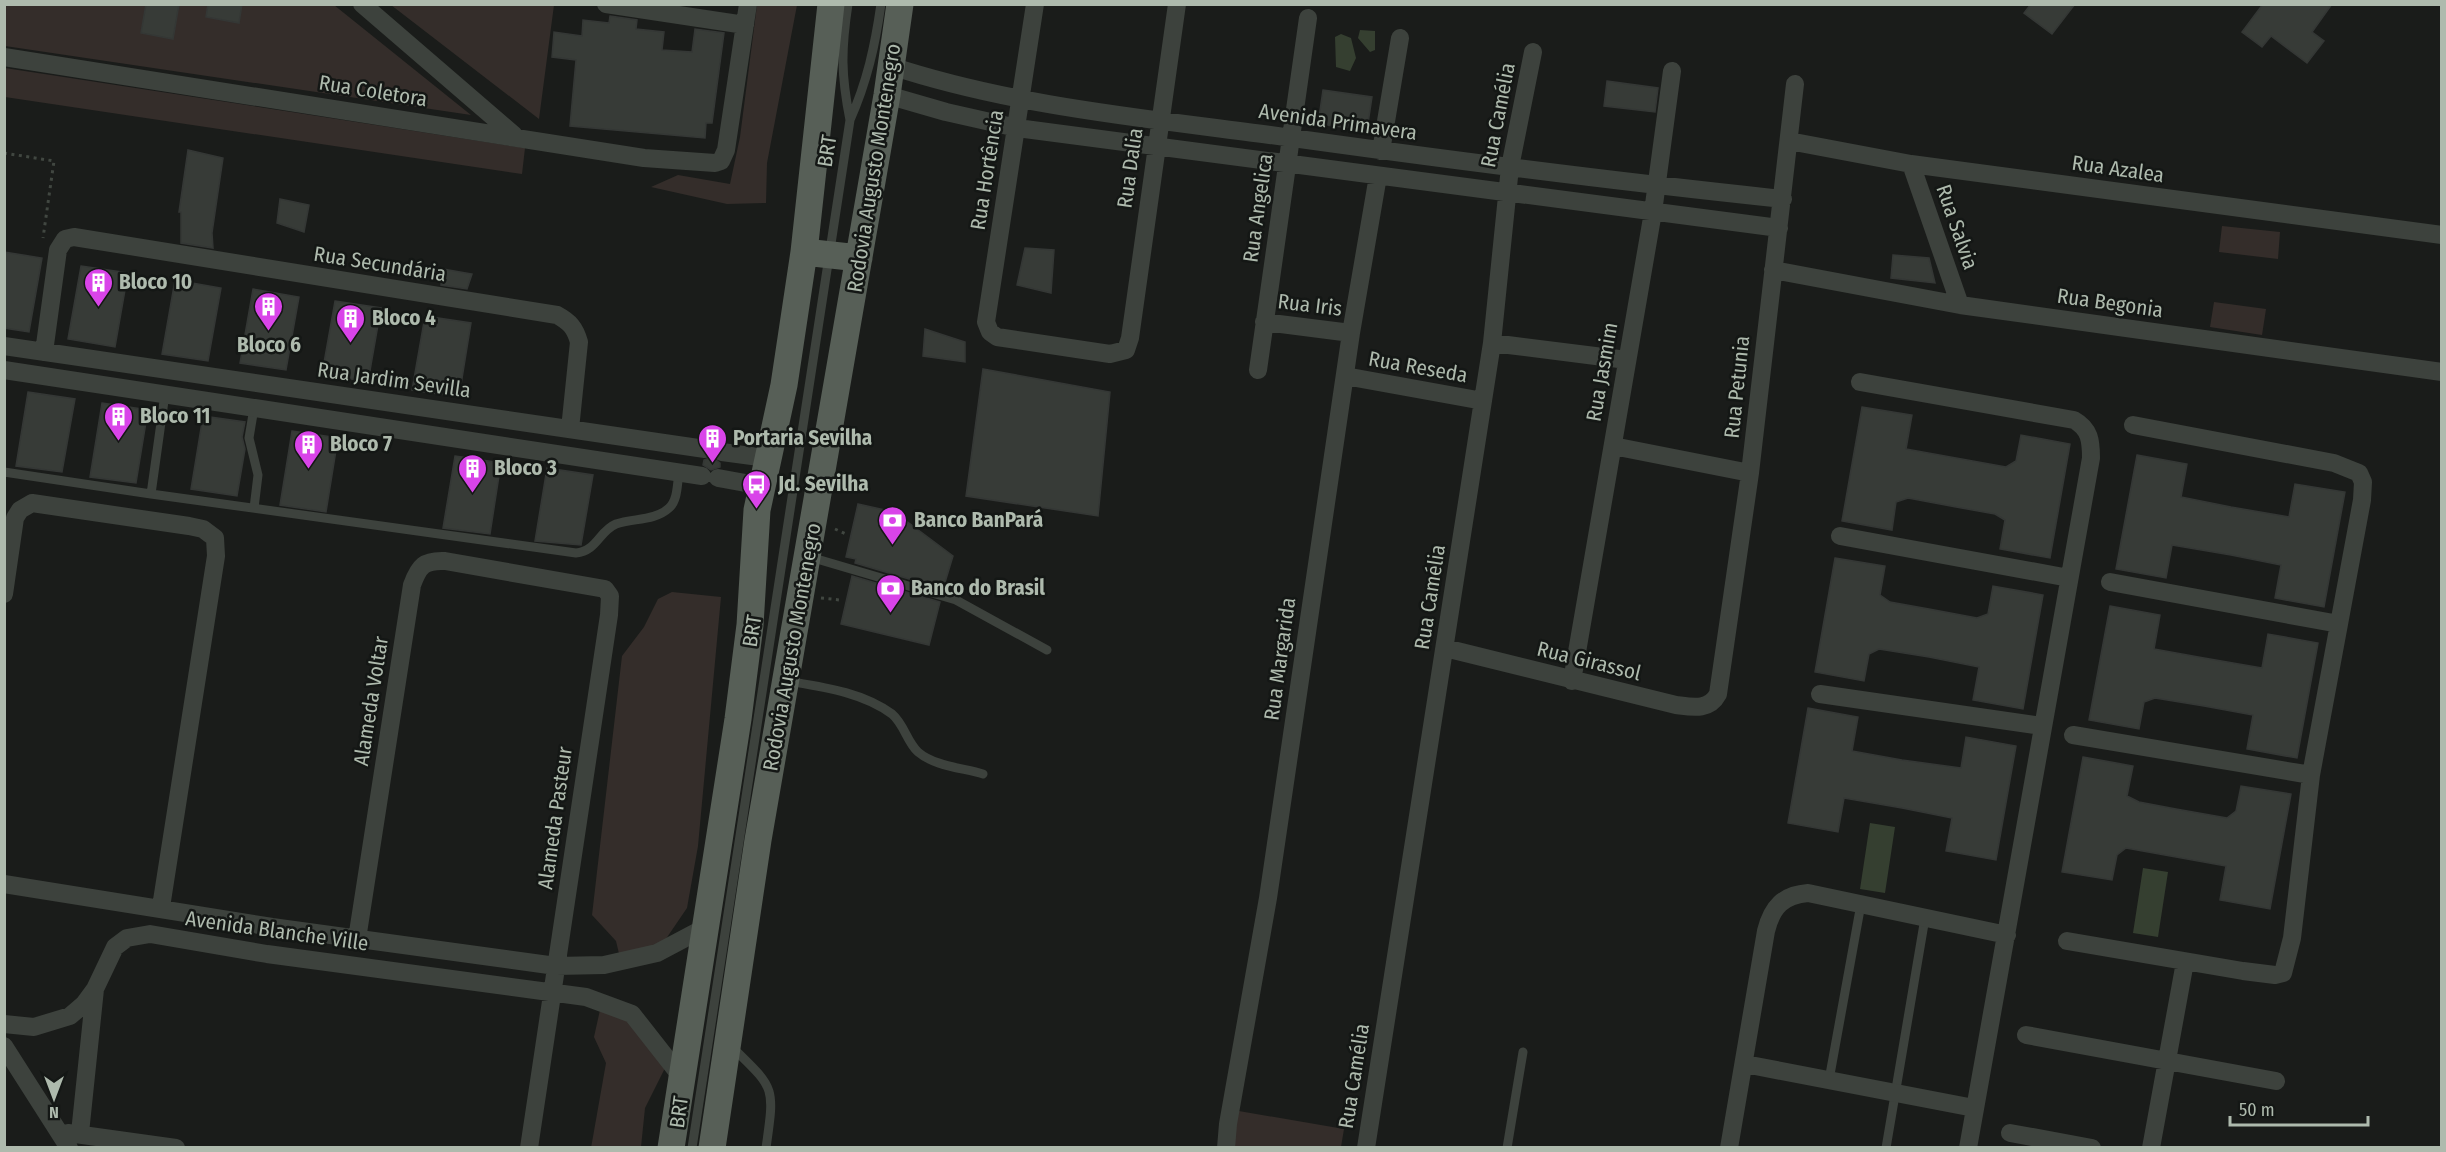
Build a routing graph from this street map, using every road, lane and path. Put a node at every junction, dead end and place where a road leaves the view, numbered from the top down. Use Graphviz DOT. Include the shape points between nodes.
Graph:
graph roads {
  1 [pos="362,4"];
  2 [pos="606,4"];
  3 [pos="748,4"];
  4 [pos="831,4"];
  5 [pos="848,4"];
  6 [pos="881,4"];
  7 [pos="900,4"];
  8 [pos="1035,4"];
  9 [pos="1177,4"];
  10 [pos="1308,18"];
  11 [pos="745,25"];
  12 [pos="1400,38"];
  13 [pos="1533,52"];
  14 [pos="4,57"];
  15 [pos="891,66"];
  16 [pos="1672,71"];
  17 [pos="1795,84"];
  18 [pos="887,95"];
  19 [pos="1020,99"];
  20 [pos="850,120"];
  21 [pos="1159,120"];
  22 [pos="1017,128"];
  23 [pos="516,136"];
  24 [pos="1291,138"];
  25 [pos="1789,141"];
  26 [pos="1156,145"];
  27 [pos="1381,152"];
  28 [pos="4,153"];
  29 [pos="1287,163"];
  30 [pos="1911,164"];
  31 [pos="1510,167"];
  32 [pos="1378,176"];
  33 [pos="1655,186"];
  34 [pos="1507,192"];
  35 [pos="1783,199"];
  36 [pos="1653,212"];
  37 [pos="1779,228"];
  38 [pos="2442,235"];
  39 [pos="58,250"];
  40 [pos="817,253"];
  41 [pos="859,258"];
  42 [pos="1773,270"];
  43 [pos="1960,305"];
  44 [pos="1264,322"];
  45 [pos="1351,333"];
  46 [pos="1130,338"];
  47 [pos="1492,344"];
  48 [pos="4,346"];
  49 [pos="44,352"];
  50 [pos="1627,360"];
  51 [pos="1258,369"];
  52 [pos="4,370"];
  53 [pos="2442,372"];
  54 [pos="1345,376"];
  55 [pos="213,377"];
  56 [pos="1860,382"];
  57 [pos="165,394"];
  58 [pos="209,401"];
  59 [pos="1483,401"];
  60 [pos="254,408"];
  61 [pos="2133,425"];
  62 [pos="570,429"];
  63 [pos="687,446"];
  64 [pos="1613,447"];
  65 [pos="766,458"];
  66 [pos="4,472"];
  67 [pos="679,472"];
  68 [pos="1750,473"];
  69 [pos="762,486"];
  70 [pos="151,494"];
  71 [pos="254,507"];
  72 [pos="1840,536"];
  73 [pos="807,556"];
  74 [pos="513,573"];
  75 [pos="2069,578"];
  76 [pos="2110,582"];
  77 [pos="4,594"];
  78 [pos="2339,624"];
  79 [pos="1445,648"];
  80 [pos="1047,650"];
  81 [pos="785,681"];
  82 [pos="1572,681"];
  83 [pos="1718,694"];
  84 [pos="1820,694"];
  85 [pos="2042,726"];
  86 [pos="2073,735"];
  87 [pos="983,774"];
  88 [pos="2311,775"];
  89 [pos="6,886"];
  90 [pos="1861,904"];
  91 [pos="161,907"];
  92 [pos="1925,918"];
  93 [pos="708,926"];
  94 [pos="272,927"];
  95 [pos="2007,935"];
  96 [pos="357,939"];
  97 [pos="2067,941"];
  98 [pos="267,954"];
  99 [pos="2185,962"];
  100 [pos="556,966"];
  101 [pos="590,967"];
  102 [pos="95,989"];
  103 [pos="553,992"];
  104 [pos="586,997"];
  105 [pos="4,1024"];
  106 [pos="2026,1035"];
  107 [pos="728,1043"];
  108 [pos="4,1046"];
  109 [pos="1523,1052"];
  110 [pos="2166,1061"];
  111 [pos="1745,1064"];
  112 [pos="682,1079"];
  113 [pos="1829,1080"];
  114 [pos="2276,1081"];
  115 [pos="1895,1093"];
  116 [pos="1974,1108"];
  117 [pos="2010,1133"];
  118 [pos="70,1138"];
  119 [pos="176,1148"];
  120 [pos="530,1148"];
  121 [pos="671,1148"];
  122 [pos="692,1148"];
  123 [pos="712,1148"];
  124 [pos="766,1148"];
  125 [pos="1226,1148"];
  126 [pos="1366,1148"];
  127 [pos="1507,1148"];
  128 [pos="1730,1148"];
  129 [pos="1886,1148"];
  130 [pos="1968,1148"];
  131 [pos="2092,1148"];
  132 [pos="2151,1148"];
  1 -- 23 [label="street"];
  2 -- 11 [label="street"];
  3 -- 11 [label="street"];
  4 -- 40 [label="main road, Rodovia Augusto Montenegro"];
  5 -- 20 [label="lane, BRT" via="841,52"];
  6 -- 20 [label="lane, BRT" via="874,53 864,90"];
  7 -- 15 [label="main road, Rodovia Augusto Montenegro"];
  8 -- 19 [label="street, Rua Hortência"];
  9 -- 21 [label="street, Rua Dalia"];
  10 -- 24 [label="street, Rua Angelica"];
  11 -- 23 [label="street, Rua Coletora" via="726,150 721,161 644,158"];
  12 -- 27 [label="street"];
  13 -- 31 [label="street, Rua Camélia"];
  14 -- 23 [label="street, Rua Coletora"];
  15 -- 18 [label="main road, Rodovia Augusto Montenegro"];
  15 -- 19 [label="street, Avenida Primavera" via="950,86"];
  16 -- 33 [label="street, Rua Jasmim"];
  17 -- 25 [label="street, Rua Petunia"];
  18 -- 22 [label="street"];
  18 -- 41 [label="main road, Rodovia Augusto Montenegro"];
  19 -- 21 [label="street, Avenida Primavera"];
  19 -- 22 [label="street, Rua Hortência"];
  20 -- 40 [label="lane, BRT"];
  21 -- 24 [label="street, Avenida Primavera"];
  21 -- 26 [label="street, Rua Dalia"];
  22 -- 26 [label="street"];
  22 -- 46 [label="street, Rua Hortência" via="986,322 990,332 997,337 1110,354 1126,350"];
  24 -- 27 [label="street, Avenida Primavera"];
  24 -- 29 [label="street, Rua Angelica"];
  25 -- 30 [label="street, Rua Azalea"];
  25 -- 35 [label="street, Rua Petunia"];
  26 -- 29 [label="street"];
  26 -- 46 [label="street, Rua Dalia"];
  27 -- 31 [label="street, Avenida Primavera"];
  28 -- 39 [label="path" via="54,161 42,247"];
  29 -- 32 [label="street"];
  29 -- 44 [label="street, Rua Angelica"];
  30 -- 38 [label="street, Rua Azalea"];
  30 -- 43 [label="street, Rua Salvia"];
  31 -- 33 [label="street, Avenida Primavera"];
  31 -- 34 [label="street, Rua Camélia"];
  32 -- 34 [label="street"];
  32 -- 45 [label="street, Rua Margarida"];
  33 -- 35 [label="street, Avenida Primavera"];
  33 -- 36 [label="street, Rua Jasmim"];
  34 -- 36 [label="street"];
  34 -- 47 [label="street, Rua Camélia"];
  35 -- 37 [label="street, Rua Petunia"];
  36 -- 37 [label="street"];
  36 -- 50 [label="street, Rua Jasmim"];
  37 -- 42 [label="street, Rua Petunia"];
  39 -- 49 [label="street"];
  39 -- 62 [label="street, Rua Secundária" via="65,239 74,237 557,315 576,330 579,342"];
  40 -- 41 [label="main road"];
  40 -- 65 [label="main road, Rodovia Augusto Montenegro"];
  40 -- 122 [label="lane, BRT"];
  41 -- 73 [label="main road, Rodovia Augusto Montenegro"];
  42 -- 43 [label="street, Rua Begonia"];
  42 -- 68 [label="street, Rua Petunia"];
  43 -- 53 [label="street, Rua Begonia"];
  44 -- 45 [label="street, Rua Iris"];
  44 -- 51 [label="street, Rua Angelica"];
  45 -- 54 [label="street, Rua Margarida"];
  47 -- 50 [label="street"];
  47 -- 59 [label="street, Rua Camélia"];
  48 -- 49 [label="street, Rua Jardim Sevilla"];
  49 -- 55 [label="street, Rua Jardim Sevilla"];
  50 -- 64 [label="street, Rua Jasmim"];
  52 -- 57 [label="street"];
  54 -- 59 [label="street, Rua Reseda"];
  54 -- 125 [label="street, Rua Margarida" via="1268,898"];
  55 -- 58 [label="street"];
  55 -- 62 [label="street, Rua Jardim Sevilla"];
  56 -- 75 [label="street" via="2056,416 2083,425 2091,442 2091,458"];
  57 -- 58 [label="street"];
  57 -- 70 [label="lane"];
  58 -- 60 [label="street"];
  59 -- 79 [label="street, Rua Camélia"];
  60 -- 67 [label="street"];
  60 -- 71 [label="lane" via="249,438 258,475"];
  61 -- 78 [label="street" via="2334,463 2358,474 2363,482 2362,500"];
  62 -- 63 [label="street, Rua Jardim Sevilla"];
  63 -- 65 [label="street, Rua Jardim Sevilla"];
  63 -- 67 [label="street" via="680,452"];
  64 -- 68 [label="street"];
  64 -- 82 [label="street, Rua Jasmim"];
  65 -- 69 [label="main road, Rodovia Augusto Montenegro"];
  66 -- 70 [label="lane"];
  67 -- 69 [label="street"];
  67 -- 71 [label="lane" via="675,500 666,510 656,516 617,524 601,535 593,547 576,553"];
  68 -- 83 [label="street, Rua Petunia"];
  69 -- 93 [label="main road, Rodovia Augusto Montenegro" via="738,719"];
  70 -- 71 [label="lane"];
  72 -- 75 [label="street"];
  73 -- 80 [label="lane" via="956,600"];
  73 -- 81 [label="main road, Rodovia Augusto Montenegro"];
  74 -- 96 [label="street, Alameda Voltar" via="433,560 420,566 417,573"];
  74 -- 100 [label="street, Alameda Pasteur" via="595,585 610,596"];
  75 -- 85 [label="street"];
  76 -- 78 [label="street"];
  77 -- 91 [label="street" via="15,518 26,505 48,504 203,529 215,538 217,546"];
  78 -- 88 [label="street"];
  79 -- 82 [label="street, Rua Girassol"];
  79 -- 126 [label="street, Rua Camélia"];
  81 -- 87 [label="lane" via="832,688 873,702 894,716 918,751 933,760"];
  81 -- 107 [label="main road, Rodovia Augusto Montenegro"];
  82 -- 83 [label="street, Rua Girassol" via="1692,707 1711,704"];
  84 -- 85 [label="street"];
  85 -- 95 [label="street"];
  86 -- 88 [label="street"];
  88 -- 99 [label="street" via="2292,938 2283,973 2264,974"];
  89 -- 91 [label="street, Avenida Blanche Ville"];
  90 -- 92 [label="street"];
  90 -- 111 [label="street" via="1808,893 1786,898 1774,908 1766,931"];
  90 -- 113 [label="lane"];
  91 -- 94 [label="street, Avenida Blanche Ville"];
  92 -- 95 [label="street"];
  92 -- 115 [label="lane"];
  93 -- 101 [label="street, Avenida Blanche Ville" via="657,952"];
  93 -- 112 [label="main road, Rodovia Augusto Montenegro"];
  94 -- 96 [label="street, Avenida Blanche Ville"];
  94 -- 98 [label="street"];
  95 -- 116 [label="street"];
  96 -- 100 [label="street, Avenida Blanche Ville"];
  97 -- 99 [label="street"];
  98 -- 102 [label="street, Avenida Blanche Ville" via="137,935 115,947"];
  98 -- 103 [label="street, Avenida Blanche Ville"];
  99 -- 110 [label="street"];
  100 -- 101 [label="street, Avenida Blanche Ville"];
  100 -- 103 [label="street, Alameda Pasteur"];
  101 -- 104 [label="street"];
  102 -- 105 [label="street, Avenida Blanche Ville" via="70,1016 54,1023 34,1027"];
  102 -- 118 [label="street"];
  103 -- 104 [label="street, Avenida Blanche Ville"];
  103 -- 120 [label="street, Alameda Pasteur"];
  104 -- 112 [label="street, Avenida Blanche Ville" via="632,1014"];
  106 -- 110 [label="street"];
  107 -- 123 [label="main road, Rodovia Augusto Montenegro"];
  107 -- 124 [label="lane" via="765,1079 771,1091"];
  108 -- 118 [label="street"];
  109 -- 127 [label="lane"];
  110 -- 114 [label="street"];
  110 -- 132 [label="street"];
  111 -- 113 [label="street"];
  111 -- 128 [label="street"];
  112 -- 121 [label="main road, Rodovia Augusto Montenegro"];
  113 -- 115 [label="street"];
  115 -- 116 [label="street"];
  115 -- 129 [label="lane"];
  116 -- 130 [label="street"];
  117 -- 131 [label="street"];
  118 -- 119 [label="street"];
}
